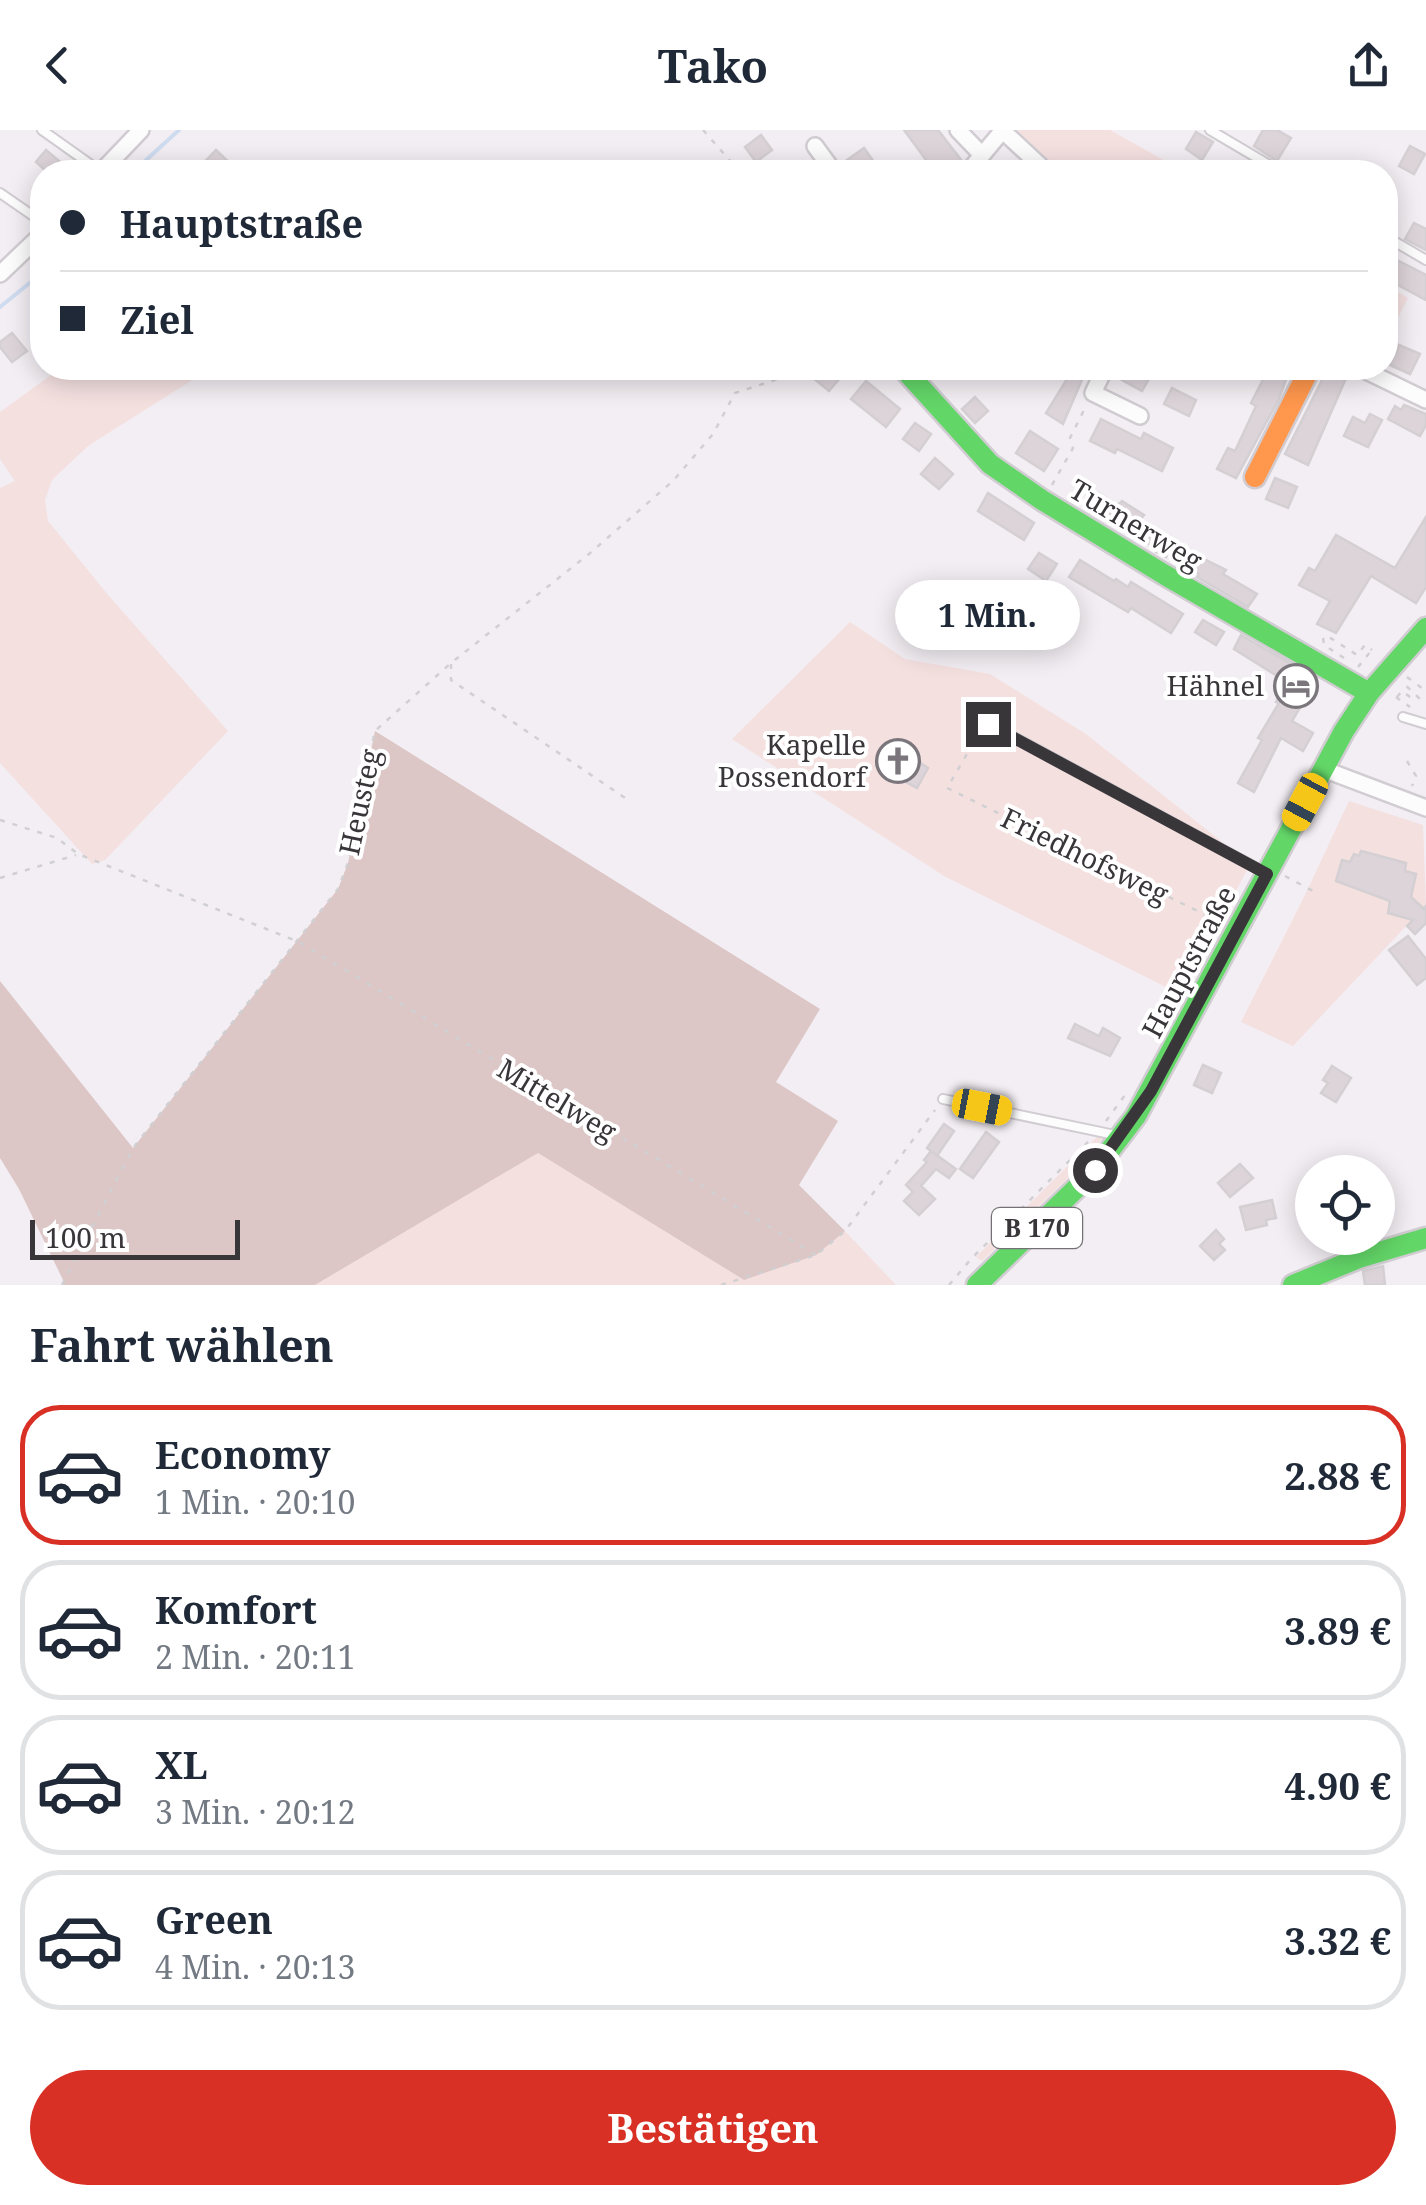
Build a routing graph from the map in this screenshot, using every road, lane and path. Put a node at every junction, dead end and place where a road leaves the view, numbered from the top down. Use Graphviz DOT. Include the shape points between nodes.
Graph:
graph roads {
  1 [pos="42,130"];
  2 [pos="141,130"];
  3 [pos="702,130"];
  4 [pos="958,130"];
  5 [pos="1003,130"];
  6 [pos="1210,130"];
  7 [pos="816,146"];
  8 [pos="982,155"];
  9 [pos="84,160"];
  10 [pos="112,160"];
  11 [pos="729,160"];
  12 [pos="826,160"];
  13 [pos="978,160"];
  14 [pos="1034,160"];
  15 [pos="1260,160"];
  16 [pos="0,193"];
  17 [pos="30,214"];
  18 [pos="1398,244"];
  19 [pos="30,245"];
  20 [pos="1426,260"];
  21 [pos="0,274"];
  22 [pos="775,380"];
  23 [pos="914,380"];
  24 [pos="1099,380"];
  25 [pos="1304,380"];
  26 [pos="1385,380"];
  27 [pos="1092,393"];
  28 [pos="1426,400"];
  29 [pos="1140,416"];
  30 [pos="1256,477"];
  31 [pos="1042,500"];
  32 [pos="1426,628"];
  33 [pos="1350,661"];
  34 [pos="451,662"];
  35 [pos="1358,667"];
  36 [pos="1403,674"];
  37 [pos="1399,679"];
  38 [pos="1369,692"];
  39 [pos="1426,694"];
  40 [pos="1420,698"];
  41 [pos="1416,709"];
  42 [pos="1403,717"];
  43 [pos="986,724"];
  44 [pos="1426,724"];
  45 [pos="1406,760"];
  46 [pos="1323,769"];
  47 [pos="1406,801"];
  48 [pos="631,802"];
  49 [pos="1426,808"];
  50 [pos="0,820"];
  51 [pos="78,854"];
  52 [pos="1268,872"];
  53 [pos="0,878"];
  54 [pos="1313,890"];
  55 [pos="1224,924"];
  56 [pos="298,942"];
  57 [pos="1127,1092"];
  58 [pos="943,1100"];
  59 [pos="1100,1130"];
  60 [pos="1121,1137"];
  61 [pos="1426,1238"];
  62 [pos="816,1255"];
  63 [pos="62,1285"];
  64 [pos="721,1285"];
  65 [pos="949,1285"];
  66 [pos="977,1285"];
  67 [pos="1293,1285"];
  1 -- 9 [label="lane"];
  2 -- 10 [label="street"];
  3 -- 11 [label="path"];
  4 -- 8 [label="street"];
  5 -- 8 [label="street"];
  5 -- 14 [label="street"];
  6 -- 15 [label="lane"];
  7 -- 12 [label="street"];
  8 -- 13 [label="street"];
  16 -- 17 [label="lane"];
  18 -- 20 [label="lane"];
  19 -- 21 [label="street"];
  22 -- 34 [label="path, Heusteg" via="734,393 712,434 673,481"];
  23 -- 31 [label="street, Turnerweg" via="990,464"];
  24 -- 27 [label="street"];
  25 -- 30 [label="street"];
  26 -- 28 [label="street"];
  27 -- 29 [label="street"];
  27 -- 31 [label="path" via="1070,438 1073,448"];
  31 -- 38 [label="street, Turnerweg"];
  32 -- 38 [label="street, Hauptstraße / B 170"];
  33 -- 35 [label="path" via="1324,645 1323,637 1358,655 1365,645 1372,650"];
  34 -- 48 [label="path" via="451,680"];
  34 -- 56 [label="path, Heusteg" via="375,731 348,863 338,889"];
  36 -- 39 [label="path"];
  37 -- 40 [label="path"];
  38 -- 46 [label="street, Hauptstraße / B 170"];
  39 -- 40 [label="path"];
  40 -- 41 [label="path" via="1402,691 1395,696"];
  42 -- 44 [label="lane"];
  43 -- 52 [label="lane"];
  43 -- 55 [label="path, Friedhofsweg" via="947,788"];
  45 -- 47 [label="path" via="1416,776"];
  46 -- 47 [label="street"];
  46 -- 52 [label="street, Hauptstraße / B 170"];
  47 -- 49 [label="street"];
  50 -- 51 [label="path, Mittelweg" via="57,838"];
  51 -- 53 [label="path"];
  51 -- 56 [label="path, Mittelweg"];
  52 -- 54 [label="path"];
  52 -- 60 [label="street, Hauptstraße / B 170"];
  56 -- 62 [label="path, Mittelweg"];
  56 -- 63 [label="path, Heusteg" via="133,1148"];
  57 -- 59 [label="path"];
  58 -- 59 [label="lane"];
  58 -- 62 [label="path" via="845,1230"];
  59 -- 60 [label="lane"];
  59 -- 65 [label="path"];
  60 -- 66 [label="street, Hauptstraße / B 170"];
  61 -- 67 [label="street"];
  62 -- 64 [label="path"];
}
